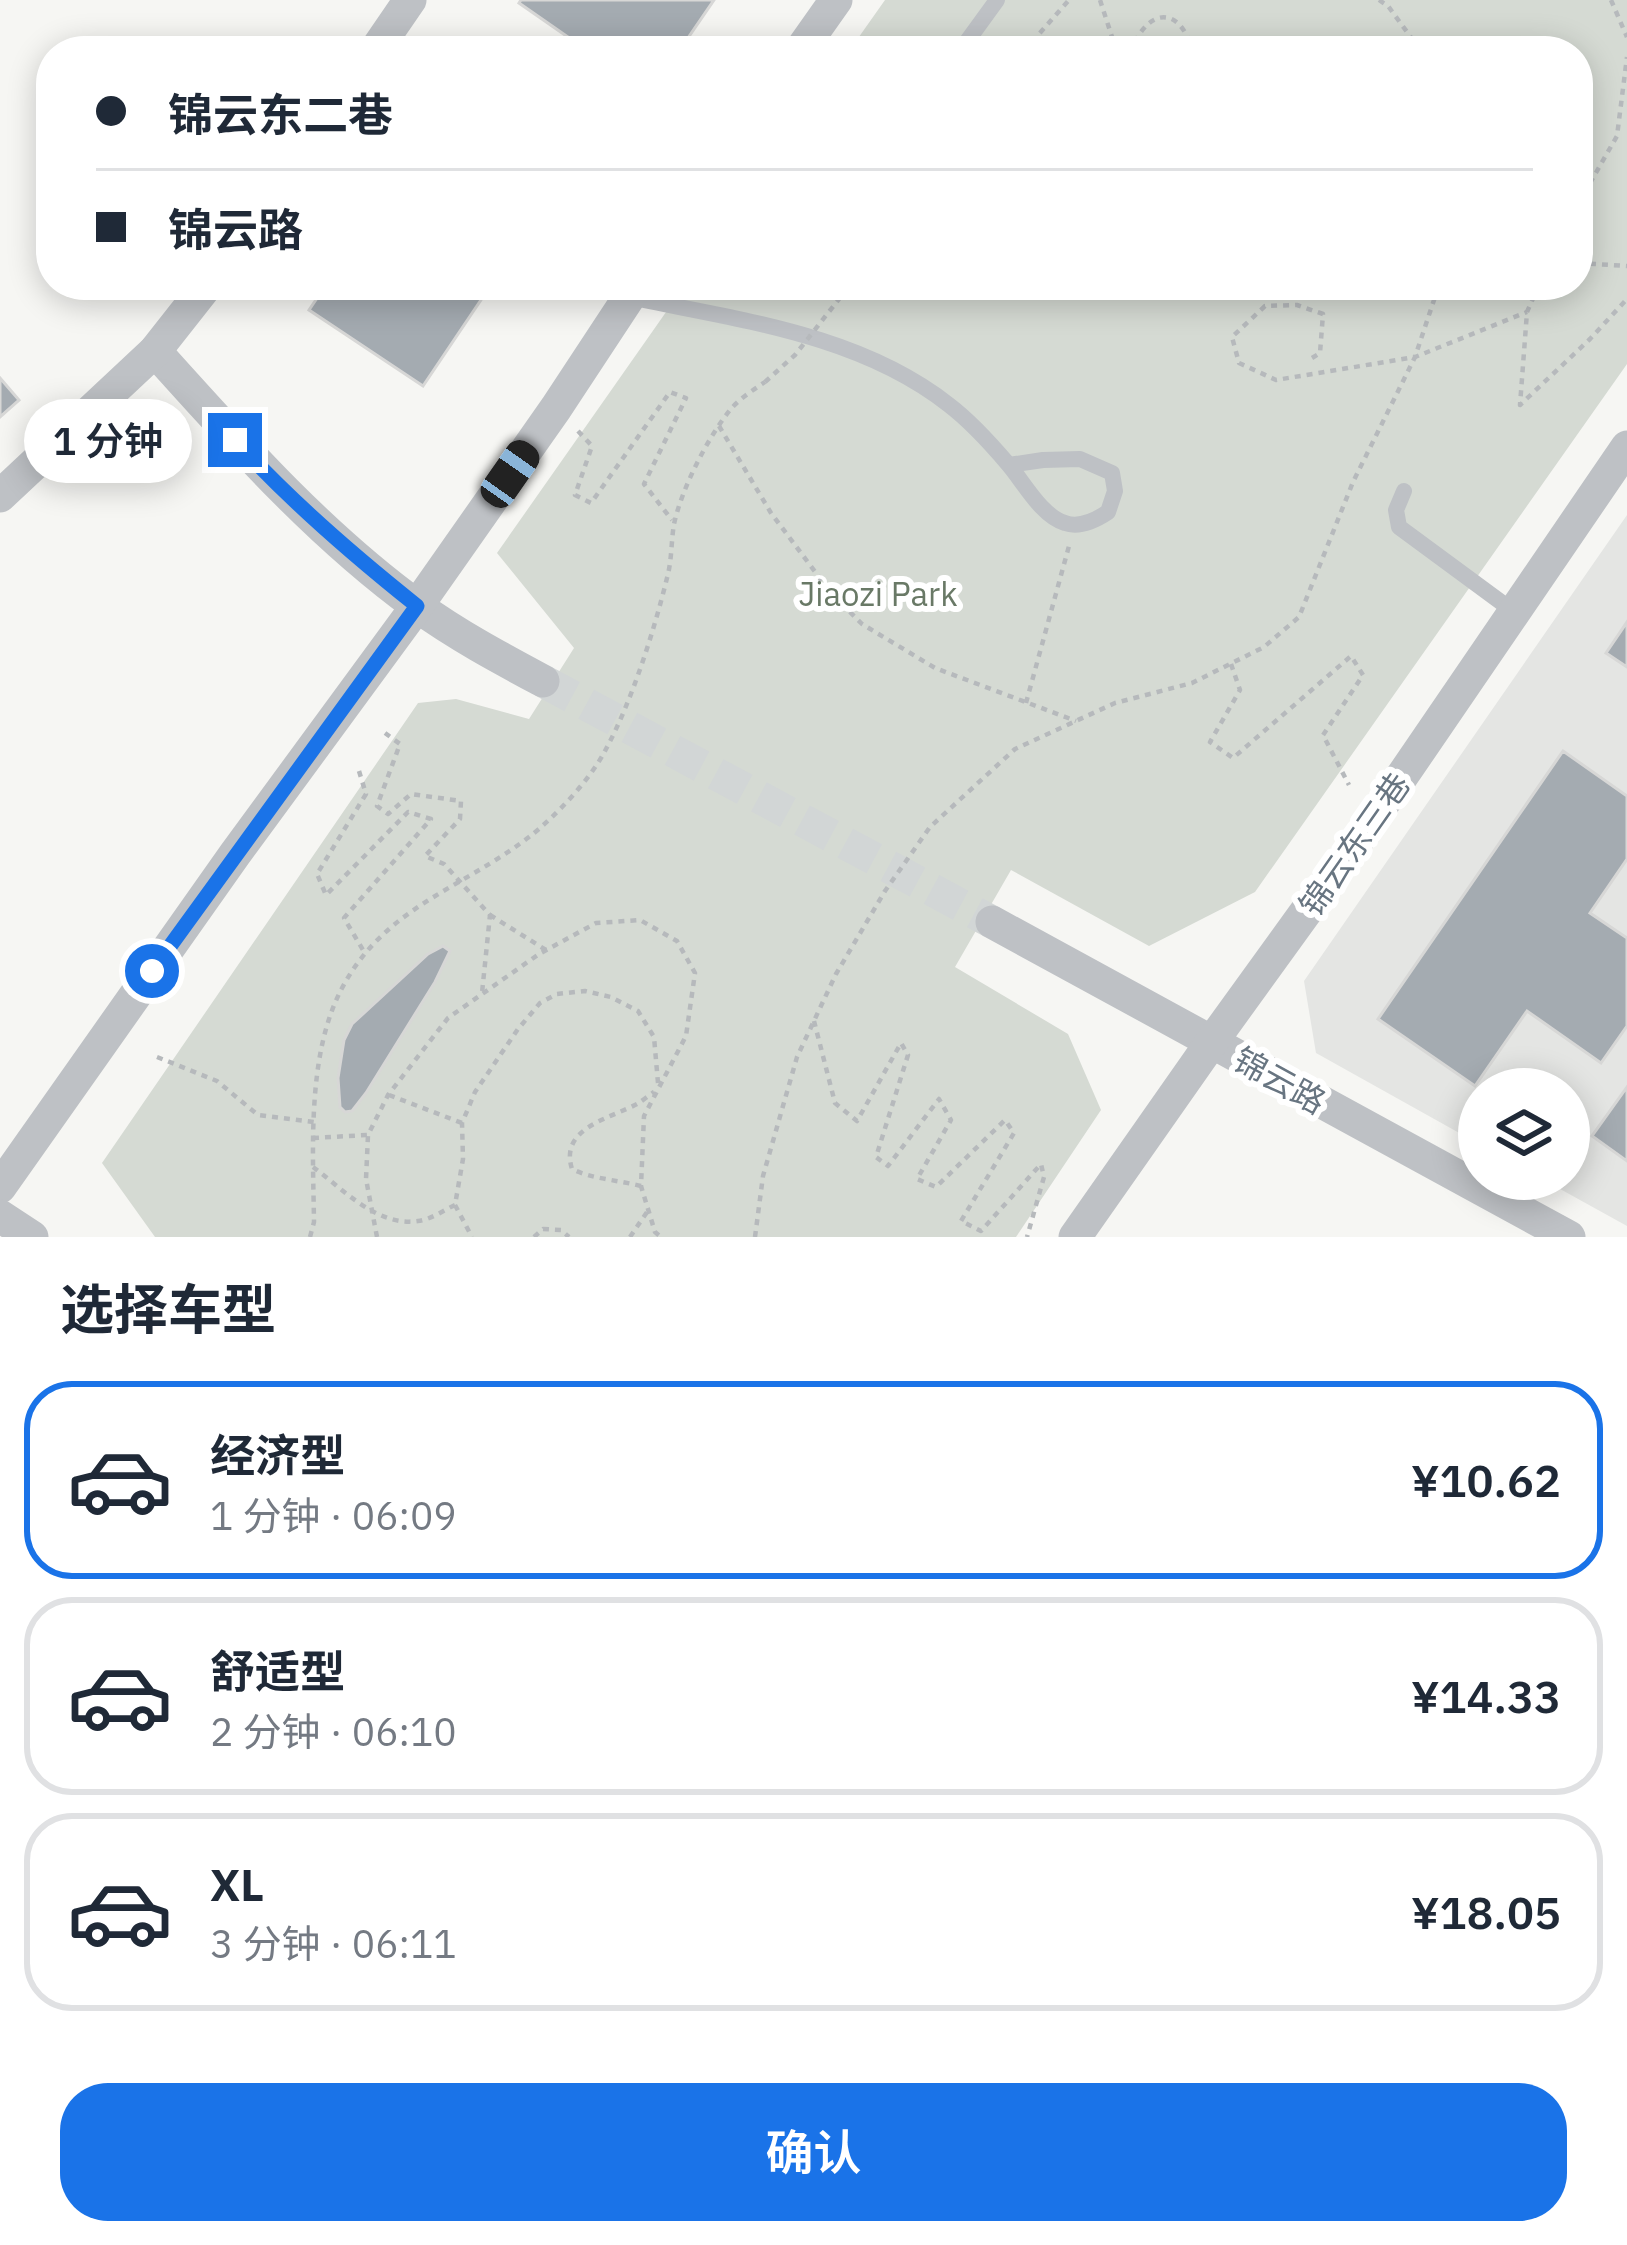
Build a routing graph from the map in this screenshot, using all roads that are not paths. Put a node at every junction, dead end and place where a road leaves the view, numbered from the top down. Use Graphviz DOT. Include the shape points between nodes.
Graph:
graph roads {
  1 [pos="410,0"];
  2 [pos="836,0"];
  3 [pos="997,0"];
  4 [pos="385,36"];
  5 [pos="811,36"];
  6 [pos="971,36"];
  7 [pos="195,300"];
  8 [pos="627,300"];
  9 [pos="668,300"];
  10 [pos="155,351"];
  11 [pos="1627,447"];
  12 [pos="1009,465"];
  13 [pos="1403,491"];
  14 [pos="0,496"];
  15 [pos="417,606"];
  16 [pos="1513,611"];
  17 [pos="543,681"];
  18 [pos="992,922"];
  19 [pos="1211,1042"];
  20 [pos="0,1187"];
  21 [pos="0,1216"];
  22 [pos="32,1237"];
  23 [pos="1076,1237"];
  24 [pos="1569,1237"];
  1 -- 4 [label="street"];
  2 -- 5 [label="street"];
  3 -- 6 [label="lane"];
  7 -- 10 [label="street"];
  8 -- 15 [label="street"];
  9 -- 12 [label="lane" via="878,360 950,406"];
  10 -- 14 [label="street"];
  10 -- 15 [label="street" via="261,469"];
  11 -- 16 [label="street, 锦云东三巷"];
  12 -- 12 [label="lane" via="1035,501 1065,523 1108,512 1112,473 1080,459"];
  13 -- 16 [label="lane" via="1399,527"];
  15 -- 17 [label="street"];
  15 -- 20 [label="street"];
  16 -- 19 [label="street, 锦云东三巷"];
  18 -- 19 [label="street, 锦云路"];
  19 -- 23 [label="street, 锦云东三巷"];
  19 -- 24 [label="street, 锦云路"];
  21 -- 22 [label="street"];
}
